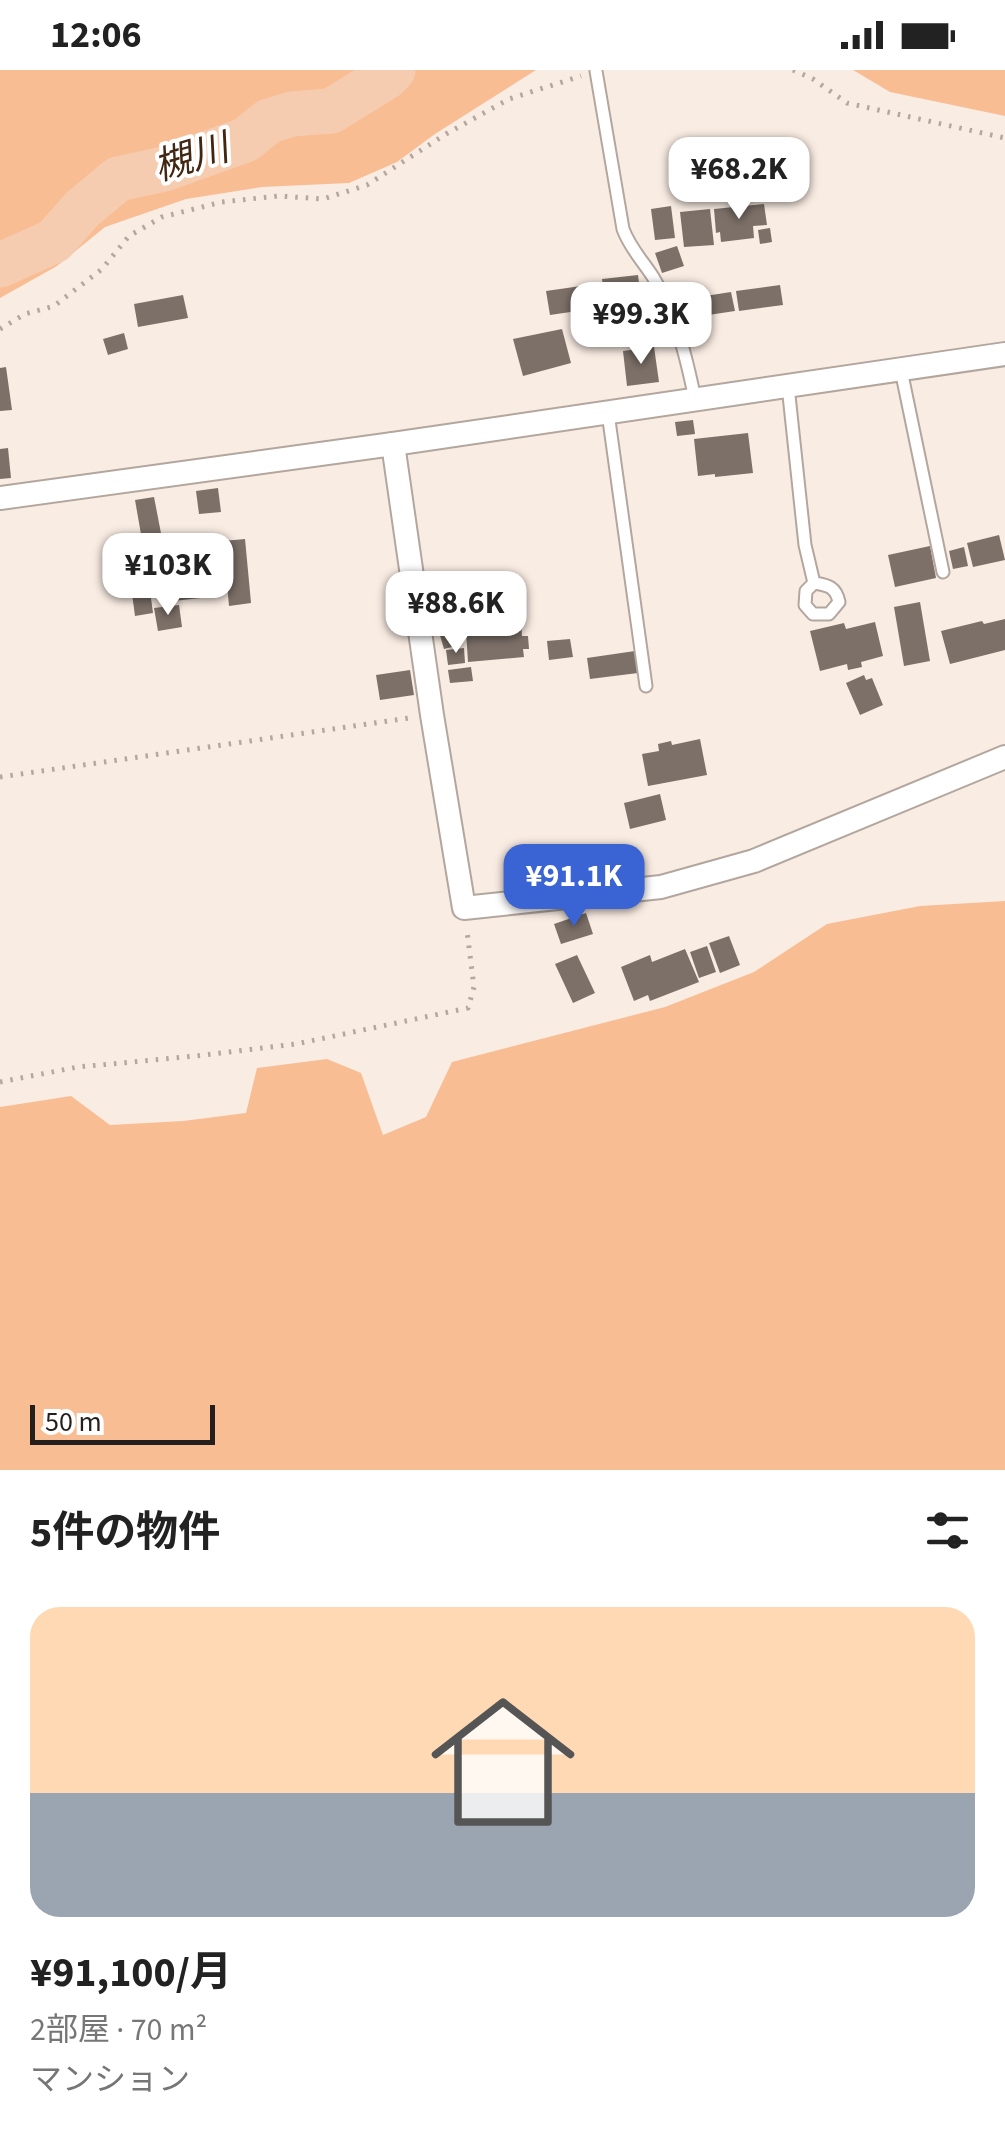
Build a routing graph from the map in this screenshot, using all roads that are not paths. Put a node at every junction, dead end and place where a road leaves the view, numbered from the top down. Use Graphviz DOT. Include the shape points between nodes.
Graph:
graph roads {
  1 [pos="596,71"];
  2 [pos="1005,354"];
  3 [pos="901,370"];
  4 [pos="788,386"];
  5 [pos="694,398"];
  6 [pos="608,413"];
  7 [pos="394,444"];
  8 [pos="0,498"];
  9 [pos="943,572"];
  10 [pos="814,582"];
  11 [pos="646,686"];
  12 [pos="1005,757"];
  1 -- 5 [label="lane" via="623,229 684,344"];
  2 -- 3 [label="street"];
  3 -- 4 [label="street"];
  3 -- 9 [label="lane"];
  4 -- 5 [label="street"];
  4 -- 10 [label="lane"];
  5 -- 6 [label="street"];
  6 -- 7 [label="street"];
  6 -- 11 [label="lane"];
  7 -- 8 [label="street"];
  7 -- 12 [label="street" via="464,908 661,887 754,861"];
}
